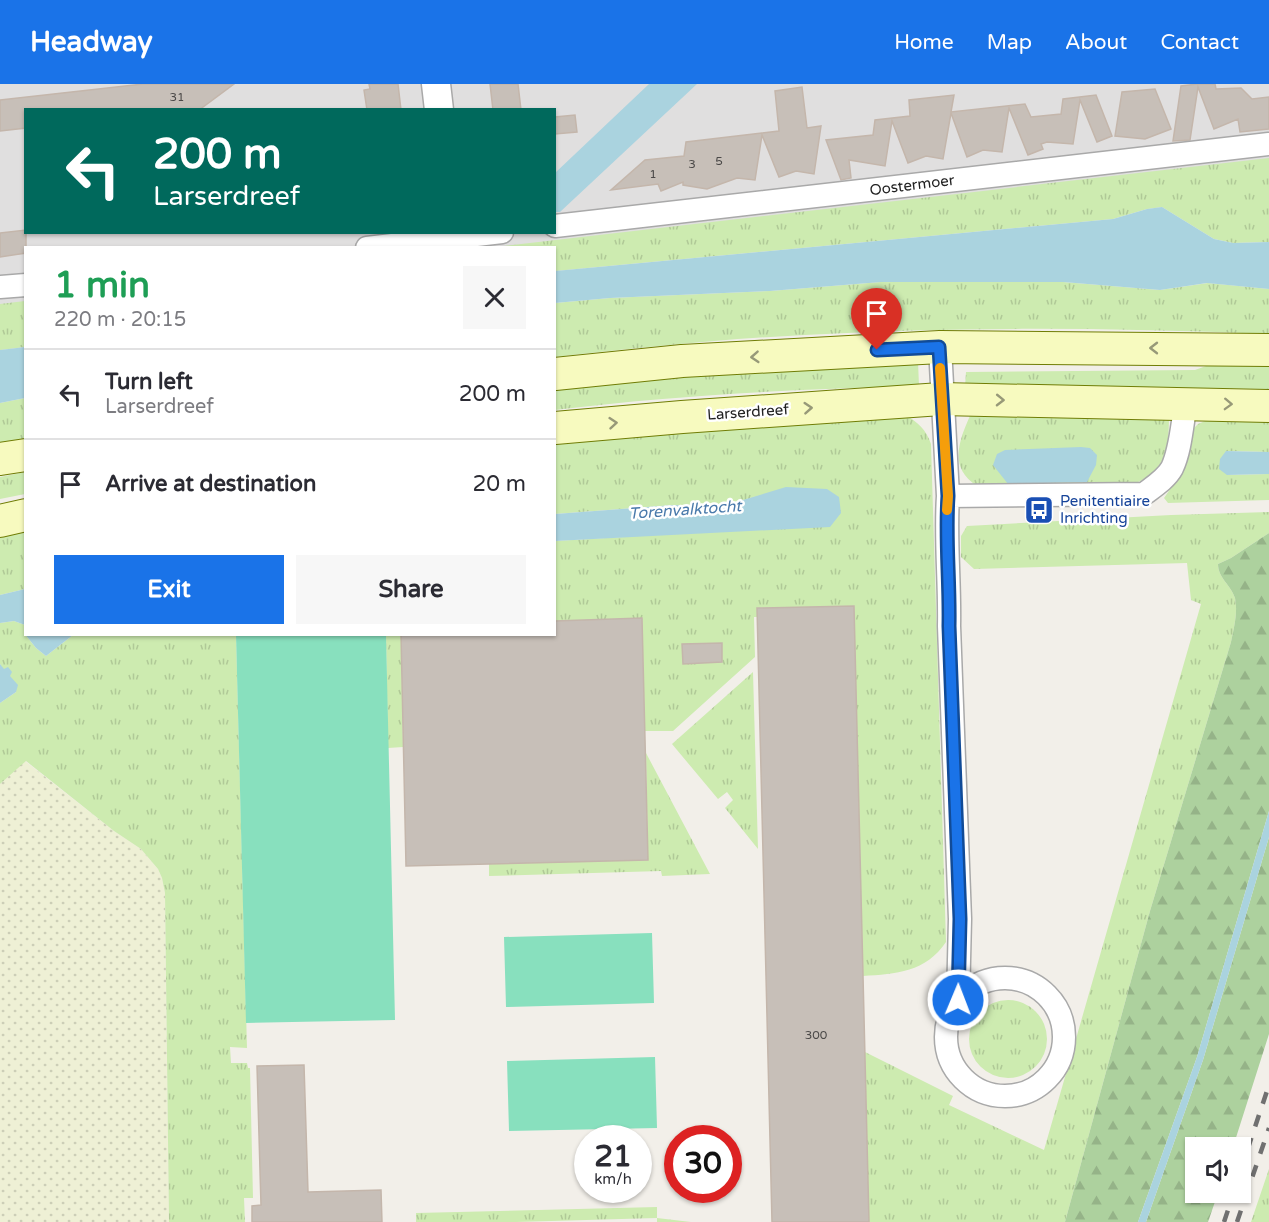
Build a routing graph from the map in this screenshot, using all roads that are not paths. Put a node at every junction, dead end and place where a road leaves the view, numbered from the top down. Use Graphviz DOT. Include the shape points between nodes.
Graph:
graph roads {
  1 [pos="436,84"];
  2 [pos="439,108"];
  3 [pos="1269,144"];
  4 [pos="556,226"];
  5 [pos="488,234"];
  6 [pos="452,239"];
  7 [pos="386,246"];
  8 [pos="24,285"];
  9 [pos="0,287"];
  10 [pos="939,347"];
  11 [pos="1269,350"];
  12 [pos="556,374"];
  13 [pos="941,399"];
  14 [pos="1186,403"];
  15 [pos="1269,406"];
  16 [pos="556,428"];
  17 [pos="24,455"];
  18 [pos="0,459"];
  19 [pos="948,496"];
  20 [pos="24,515"];
  21 [pos="0,521"];
  22 [pos="958,1000"];
  1 -- 2 [label="street"];
  3 -- 4 [label="street, Oostermoer"];
  5 -- 6 [label="street"];
  6 -- 7 [label="street"];
  8 -- 9 [label="street"];
  11 -- 10 [label="main road, one-way"];
  10 -- 12 [label="main road, one-way" via="682,361"];
  10 -- 13 [label="street"];
  13 -- 14 [label="main road, Larserdreef, one-way"];
  16 -- 13 [label="main road, Larserdreef, one-way"];
  13 -- 19 [label="street"];
  14 -- 15 [label="main road, Larserdreef, one-way"];
  14 -- 19 [label="street" via="1172,469 1144,494"];
  17 -- 18 [label="main road"];
  19 -- 22 [label="street" via="960,919"];
  20 -- 21 [label="main road"];
  22 -- 22 [label="street" via="946,1035 948,1053 968,1083 984,1092 1020,1094 1052,1073 1062,1055 1064,1034 1060,1014 1049,997 1033,984 1013,978 993,979"];
}
